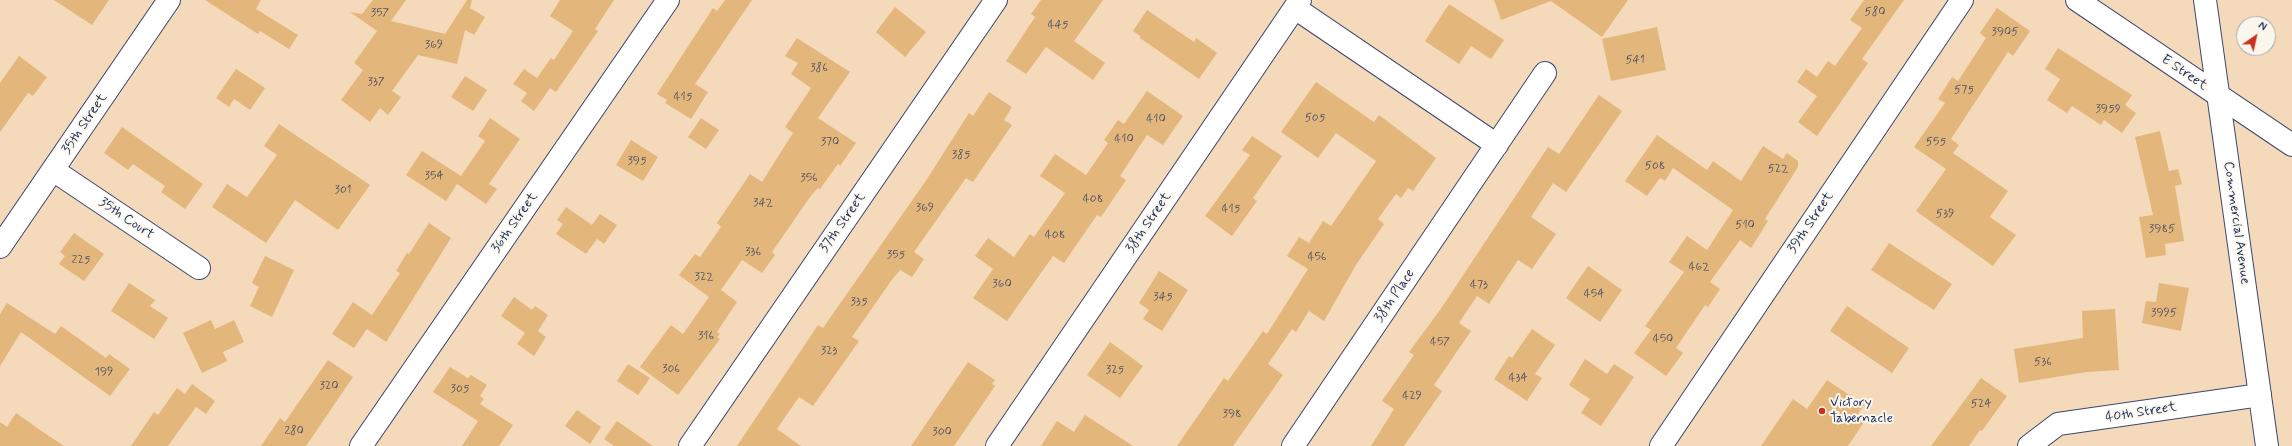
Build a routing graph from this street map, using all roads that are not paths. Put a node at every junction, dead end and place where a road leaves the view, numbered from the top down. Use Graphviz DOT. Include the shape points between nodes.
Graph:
graph roads {
  1 [pos="169,0"];
  2 [pos="668,0"];
  3 [pos="996,0"];
  4 [pos="1962,0"];
  5 [pos="2077,0"];
  6 [pos="2205,0"];
  7 [pos="1298,4"];
  8 [pos="1545,73"];
  9 [pos="2218,96"];
  10 [pos="1497,145"];
  11 [pos="2292,145"];
  12 [pos="53,170"];
  13 [pos="0,247"];
  14 [pos="199,268"];
  15 [pos="2260,395"];
  16 [pos="361,446"];
  17 [pos="690,446"];
  18 [pos="997,446"];
  19 [pos="1293,446"];
  20 [pos="1660,446"];
  21 [pos="2029,446"];
  22 [pos="2267,446"];
  1 -- 12 [label="street, 35th Street"];
  2 -- 16 [label="street, 36th Street"];
  3 -- 17 [label="street, 37th Street"];
  4 -- 20 [label="street, 39th Street"];
  5 -- 9 [label="street, E Street"];
  6 -- 9 [label="street, Commercial Avenue"];
  7 -- 10 [label="street"];
  7 -- 18 [label="street, 38th Street"];
  8 -- 10 [label="street, 38th Place"];
  9 -- 11 [label="street, E Street"];
  9 -- 15 [label="street, Commercial Avenue"];
  10 -- 19 [label="street, 38th Place"];
  12 -- 13 [label="street, 35th Street"];
  12 -- 14 [label="street, 35th Court"];
  15 -- 21 [label="street, 40th Street" via="2058,424"];
  15 -- 22 [label="street, Commercial Avenue"];
}
